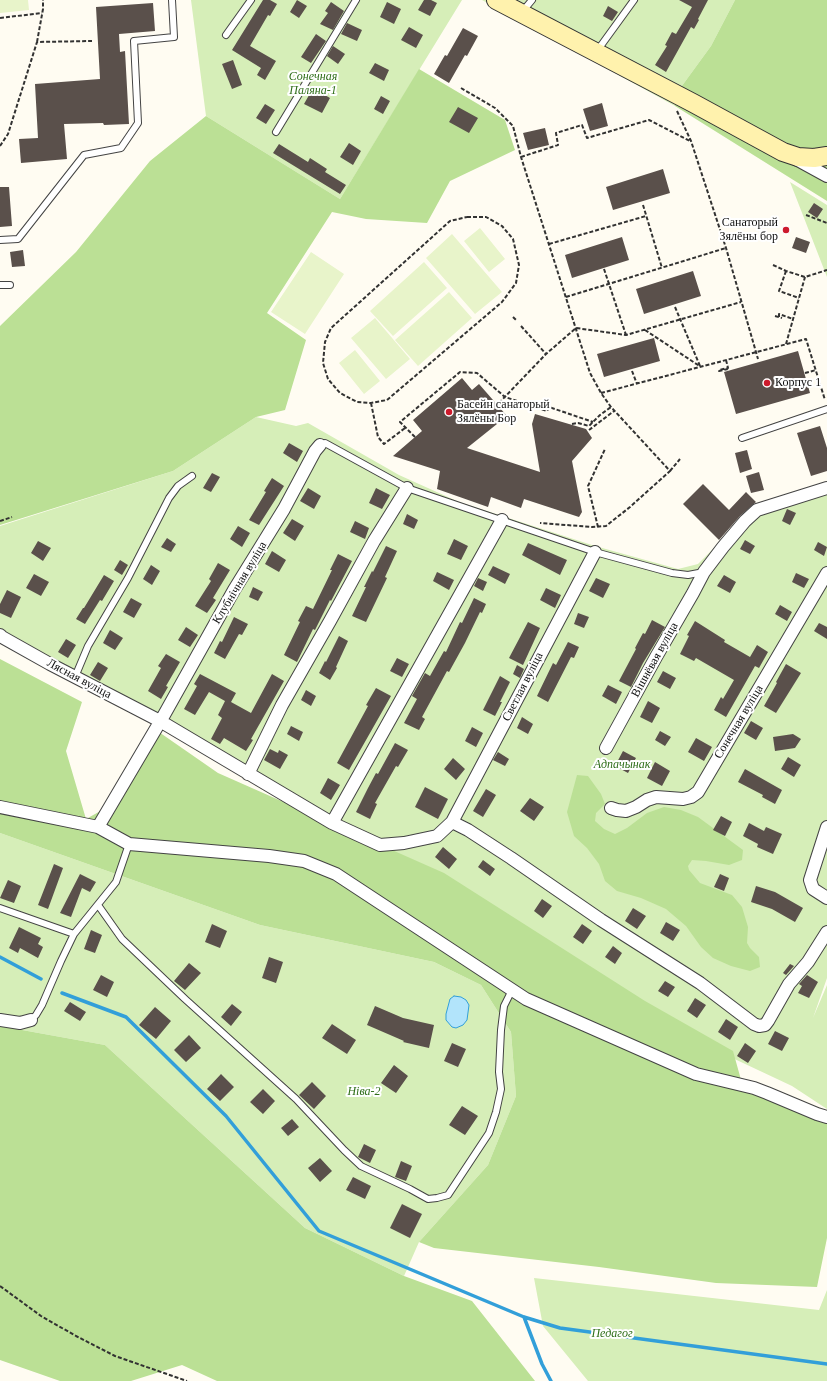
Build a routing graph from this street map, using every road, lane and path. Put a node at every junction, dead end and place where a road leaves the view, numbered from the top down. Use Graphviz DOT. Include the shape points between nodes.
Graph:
graph roads {
  1 [pos="43,0"];
  2 [pos="172,0"];
  3 [pos="251,0"];
  4 [pos="356,0"];
  5 [pos="496,0"];
  6 [pos="634,0"];
  7 [pos="526,6"];
  8 [pos="42,12"];
  9 [pos="0,18"];
  10 [pos="226,35"];
  11 [pos="92,41"];
  12 [pos="37,42"];
  13 [pos="596,52"];
  14 [pos="461,88"];
  15 [pos="676,94"];
  16 [pos="276,132"];
  17 [pos="691,141"];
  18 [pos="0,146"];
  19 [pos="783,152"];
  20 [pos="521,156"];
  21 [pos="827,156"];
  22 [pos="827,176"];
  23 [pos="643,205"];
  24 [pos="806,215"];
  25 [pos="646,216"];
  26 [pos="827,223"];
  27 [pos="0,240"];
  28 [pos="549,244"];
  29 [pos="726,248"];
  30 [pos="773,265"];
  31 [pos="662,268"];
  32 [pos="604,269"];
  33 [pos="827,270"];
  34 [pos="786,271"];
  35 [pos="805,277"];
  36 [pos="609,284"];
  37 [pos="0,285"];
  38 [pos="10,285"];
  39 [pos="566,297"];
  40 [pos="799,298"];
  41 [pos="741,302"];
  42 [pos="675,307"];
  43 [pos="775,316"];
  44 [pos="513,317"];
  45 [pos="778,317"];
  46 [pos="782,318"];
  47 [pos="793,319"];
  48 [pos="516,320"];
  49 [pos="679,320"];
  50 [pos="521,326"];
  51 [pos="576,328"];
  52 [pos="644,330"];
  53 [pos="626,336"];
  54 [pos="786,344"];
  55 [pos="756,352"];
  56 [pos="546,354"];
  57 [pos="758,359"];
  58 [pos="726,360"];
  59 [pos="701,367"];
  60 [pos="728,369"];
  61 [pos="816,370"];
  62 [pos="632,371"];
  63 [pos="806,373"];
  64 [pos="637,384"];
  65 [pos="601,393"];
  66 [pos="505,397"];
  67 [pos="370,403"];
  68 [pos="499,403"];
  69 [pos="611,407"];
  70 [pos="827,408"];
  71 [pos="614,411"];
  72 [pos="593,422"];
  73 [pos="572,424"];
  74 [pos="405,428"];
  75 [pos="589,430"];
  76 [pos="415,437"];
  77 [pos="742,438"];
  78 [pos="320,445"];
  79 [pos="605,449"];
  80 [pos="680,459"];
  81 [pos="670,471"];
  82 [pos="192,476"];
  83 [pos="407,488"];
  84 [pos="827,488"];
  85 [pos="12,517"];
  86 [pos="502,520"];
  87 [pos="0,521"];
  88 [pos="534,523"];
  89 [pos="598,526"];
  90 [pos="594,552"];
  91 [pos="704,572"];
  92 [pos="827,573"];
  93 [pos="0,635"];
  94 [pos="75,677"];
  95 [pos="160,721"];
  96 [pos="606,748"];
  97 [pos="248,774"];
  98 [pos="0,807"];
  99 [pos="611,808"];
  100 [pos="332,822"];
  101 [pos="452,822"];
  102 [pos="98,827"];
  103 [pos="827,827"];
  104 [pos="129,844"];
  105 [pos="827,898"];
  106 [pos="98,905"];
  107 [pos="0,908"];
  108 [pos="827,932"];
  109 [pos="74,934"];
  110 [pos="512,990"];
  111 [pos="0,1020"];
  112 [pos="31,1020"];
  113 [pos="827,1117"];
  114 [pos="0,1286"];
  115 [pos="187,1381"];
  1 -- 8 [label="path"];
  2 -- 27 [label="lane" via="174,36 134,41 138,123 120,148 84,155 18,240"];
  3 -- 10 [label="lane"];
  4 -- 16 [label="lane"];
  5 -- 7 [label="street"];
  6 -- 13 [label="lane"];
  7 -- 13 [label="street"];
  8 -- 9 [label="path"];
  8 -- 12 [label="path"];
  11 -- 12 [label="path"];
  12 -- 18 [label="path" via="8,134"];
  13 -- 15 [label="street"];
  14 -- 20 [label="path" via="495,108 513,126"];
  15 -- 17 [label="path" via="675,106"];
  15 -- 19 [label="street"];
  17 -- 20 [label="path" via="649,120 587,138 582,125 556,133 558,145"];
  17 -- 29 [label="path"];
  19 -- 21 [label="street" via="798,157"];
  19 -- 22 [label="street"];
  20 -- 28 [label="path"];
  23 -- 25 [label="path"];
  24 -- 26 [label="path"];
  25 -- 28 [label="path"];
  25 -- 31 [label="path"];
  28 -- 39 [label="path"];
  29 -- 31 [label="path"];
  29 -- 41 [label="path"];
  30 -- 34 [label="path"];
  31 -- 36 [label="path"];
  32 -- 36 [label="path"];
  33 -- 35 [label="path"];
  34 -- 35 [label="path"];
  34 -- 40 [label="path" via="779,291"];
  35 -- 40 [label="path"];
  36 -- 39 [label="path"];
  36 -- 53 [label="path"];
  37 -- 38 [label="lane"];
  39 -- 51 [label="path"];
  40 -- 47 [label="path"];
  41 -- 49 [label="path"];
  41 -- 55 [label="path"];
  42 -- 49 [label="path"];
  43 -- 45 [label="path"];
  44 -- 48 [label="path"];
  45 -- 46 [label="path"];
  45 -- 47 [label="path" via="779,314"];
  47 -- 54 [label="path"];
  49 -- 52 [label="path"];
  49 -- 59 [label="path"];
  50 -- 56 [label="path"];
  51 -- 53 [label="path"];
  51 -- 56 [label="path"];
  51 -- 65 [label="path" via="590,373"];
  52 -- 53 [label="path"];
  52 -- 59 [label="path"];
  54 -- 55 [label="path"];
  54 -- 61 [label="path" via="806,339"];
  55 -- 57 [label="path"];
  55 -- 58 [label="path"];
  56 -- 66 [label="path"];
  58 -- 59 [label="path"];
  58 -- 60 [label="path" via="728,368 719,371"];
  59 -- 64 [label="path"];
  61 -- 63 [label="path"];
  61 -- 70 [label="path"];
  62 -- 64 [label="path"];
  64 -- 65 [label="path"];
  65 -- 69 [label="path"];
  66 -- 68 [label="path"];
  66 -- 72 [label="path" via="547,411 549,407"];
  66 -- 74 [label="path" via="478,373 460,372 400,422"];
  67 -- 67 [label="path" via="357,402 340,393 328,379 323,363 325,342 331,328 450,221 467,216 486,217 502,226 513,239 520,265 516,283 502,302 387,400"];
  67 -- 74 [label="path" via="378,437 384,444"];
  69 -- 71 [label="path"];
  69 -- 72 [label="path"];
  70 -- 77 [label="lane"];
  71 -- 75 [label="path"];
  71 -- 81 [label="path"];
  72 -- 73 [label="path" via="589,426"];
  74 -- 76 [label="path"];
  78 -- 83 [label="lane" via="325,443"];
  78 -- 95 [label="street, Клубнічная вуліца"];
  79 -- 89 [label="path" via="588,486"];
  80 -- 81 [label="path"];
  81 -- 89 [label="path" via="606,526"];
  82 -- 94 [label="lane" via="178,486 169,498 128,578 88,646"];
  83 -- 86 [label="lane"];
  83 -- 97 [label="street" via="374,541 282,705"];
  84 -- 91 [label="street, Вішнёвая вуліца" via="757,510"];
  85 -- 87 [label="path"];
  86 -- 90 [label="lane"];
  86 -- 100 [label="street"];
  88 -- 89 [label="path"];
  90 -- 91 [label="lane" via="672,573 688,575"];
  90 -- 101 [label="street, Светлая вуліца"];
  91 -- 96 [label="street, Вішнёвая вуліца"];
  92 -- 99 [label="street, Сонечная вуліца" via="698,792 683,799 656,797 626,811"];
  93 -- 94 [label="street, Лясная вуліца"];
  94 -- 95 [label="street, Лясная вуліца"];
  95 -- 97 [label="street, Лясная вуліца"];
  95 -- 102 [label="street, Клубнічная вуліца"];
  97 -- 100 [label="street, Лясная вуліца"];
  98 -- 102 [label="street"];
  100 -- 101 [label="street, Светлая вуліца" via="380,845 437,836"];
  101 -- 108 [label="street" via="511,858 759,1026 765,1025 789,984 808,962"];
  102 -- 104 [label="street"];
  103 -- 105 [label="street" via="810,880 813,889"];
  104 -- 106 [label="lane" via="116,882"];
  104 -- 110 [label="street" via="269,856 304,862 336,874"];
  106 -- 109 [label="lane"];
  106 -- 110 [label="lane" via="122,939 296,1099 361,1166 428,1199 448,1195 489,1133 501,1089 504,1006"];
  107 -- 109 [label="lane"];
  109 -- 112 [label="lane" via="42,1005"];
  110 -- 113 [label="street" via="526,999 696,1074 754,1088"];
  111 -- 112 [label="street" via="20,1023"];
  114 -- 115 [label="path" via="41,1316 82,1340 115,1356"];
}
